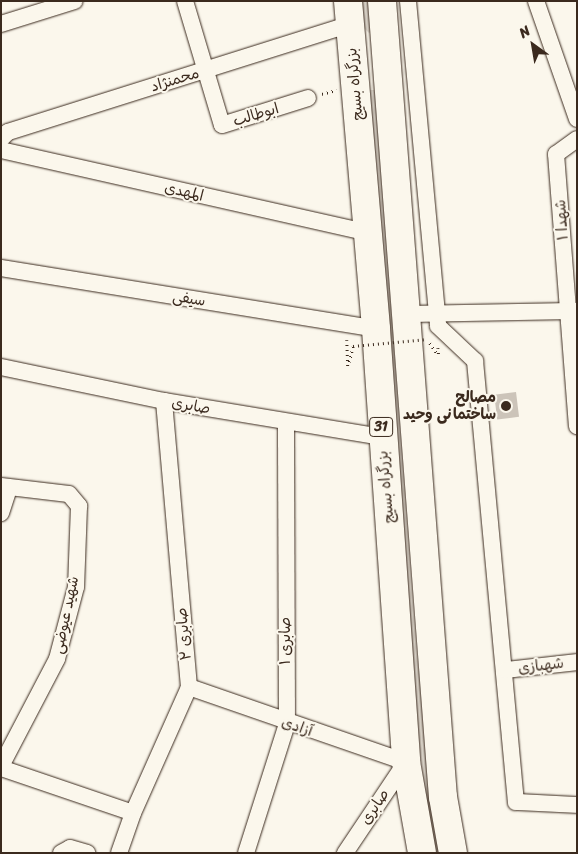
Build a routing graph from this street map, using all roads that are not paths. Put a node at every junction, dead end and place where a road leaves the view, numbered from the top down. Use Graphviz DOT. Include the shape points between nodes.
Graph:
graph roads {
  1 [pos="75,1"];
  2 [pos="186,1"];
  3 [pos="382,1"];
  4 [pos="408,1"];
  5 [pos="536,1"];
  6 [pos="349,13"];
  7 [pos="1,24"];
  8 [pos="386,64"];
  9 [pos="206,70"];
  10 [pos="355,74"];
  11 [pos="573,97"];
  12 [pos="308,98"];
  13 [pos="577,119"];
  14 [pos="1,139"];
  15 [pos="577,140"];
  16 [pos="1,150"];
  17 [pos="368,234"];
  18 [pos="1,268"];
  19 [pos="573,311"];
  20 [pos="437,313"];
  21 [pos="406,314"];
  22 [pos="376,329"];
  23 [pos="1,367"];
  24 [pos="164,401"];
  25 [pos="286,423"];
  26 [pos="577,426"];
  27 [pos="382,437"];
  28 [pos="5,487"];
  29 [pos="1,513"];
  30 [pos="577,662"];
  31 [pos="506,670"];
  32 [pos="189,688"];
  33 [pos="287,724"];
  34 [pos="406,762"];
  35 [pos="1,767"];
  36 [pos="577,805"];
  37 [pos="133,813"];
  38 [pos="61,853"];
  39 [pos="87,853"];
  40 [pos="119,853"];
  41 [pos="246,853"];
  42 [pos="344,853"];
  43 [pos="422,853"];
  44 [pos="454,853"];
  1 -- 7 [label="street"];
  2 -- 9 [label="street, ابوطالب"];
  3 -- 8 [label="highway, 31"];
  4 -- 20 [label="street"];
  5 -- 11 [label="street"];
  6 -- 9 [label="street, محمنژاد"];
  6 -- 10 [label="highway, بزرگراه بسیج / 31"];
  8 -- 10 [label="highway"];
  8 -- 21 [label="highway, 31"];
  9 -- 12 [label="street, ابوطالب" via="222,125"];
  9 -- 14 [label="street, محمنژاد" via="8,132"];
  10 -- 17 [label="highway, بزرگراه بسیج / 31"];
  11 -- 13 [label="street"];
  15 -- 19 [label="street, شهدا ۱" via="556,154"];
  16 -- 17 [label="street, المهدی"];
  17 -- 22 [label="highway, بزرگراه بسیج / 31"];
  18 -- 22 [label="street, سیفی"];
  19 -- 20 [label="street"];
  19 -- 26 [label="street"];
  20 -- 21 [label="street"];
  20 -- 31 [label="street" via="438,326 475,361"];
  21 -- 44 [label="highway, 31" via="443,797"];
  22 -- 27 [label="highway, بزرگراه بسیج / 31"];
  23 -- 24 [label="street, صابری"];
  24 -- 25 [label="street, صابری"];
  24 -- 32 [label="street, صابری ۲"];
  25 -- 27 [label="street, صابری"];
  25 -- 33 [label="street, صابری ۱"];
  27 -- 34 [label="highway, بزرگراه بسیج / 31"];
  28 -- 29 [label="street"];
  28 -- 35 [label="street, شهید عیوضی" via="70,494 79,506 76,587 57,659"];
  30 -- 31 [label="street, شهبازی"];
  31 -- 36 [label="street" via="516,802"];
  32 -- 33 [label="street, آزادی"];
  32 -- 37 [label="street, صابری ۲"];
  33 -- 34 [label="street, آزادی"];
  33 -- 41 [label="street, صابری ۱"];
  34 -- 42 [label="street, صابری"];
  34 -- 43 [label="highway, بزرگراه بسیج / 31"];
  35 -- 37 [label="street"];
  37 -- 40 [label="street, صابری ۲"];
  38 -- 39 [label="street" via="70,848"];
}
